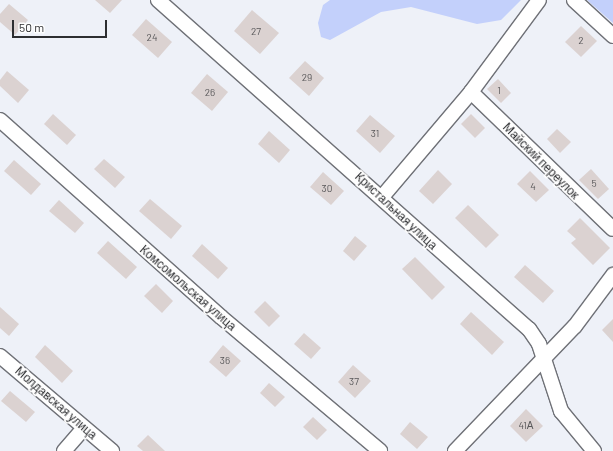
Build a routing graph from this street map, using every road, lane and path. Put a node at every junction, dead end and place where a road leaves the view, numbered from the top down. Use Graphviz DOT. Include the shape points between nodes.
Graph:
graph roads {
  1 [pos="158,0"];
  2 [pos="539,0"];
  3 [pos="574,0"];
  4 [pos="613,36"];
  5 [pos="471,92"];
  6 [pos="0,120"];
  7 [pos="382,197"];
  8 [pos="613,229"];
  9 [pos="613,274"];
  10 [pos="0,356"];
  11 [pos="543,361"];
  12 [pos="84,428"];
  13 [pos="64,451"];
  14 [pos="112,451"];
  15 [pos="380,451"];
  16 [pos="455,451"];
  17 [pos="594,451"];
  1 -- 7 [label="street, Кристальная улица"];
  2 -- 5 [label="street"];
  3 -- 4 [label="street"];
  5 -- 7 [label="street"];
  5 -- 8 [label="street, Майский переулок"];
  6 -- 15 [label="street, Комсомольская улица" via="221,317"];
  7 -- 11 [label="street, Кристальная улица" via="530,329 539,344"];
  9 -- 11 [label="street" via="575,326"];
  10 -- 12 [label="street, Молдавская улица"];
  11 -- 16 [label="street"];
  11 -- 17 [label="street, Кристальная улица" via="561,411"];
  12 -- 13 [label="street"];
  12 -- 14 [label="street, Молдавская улица"];
}
